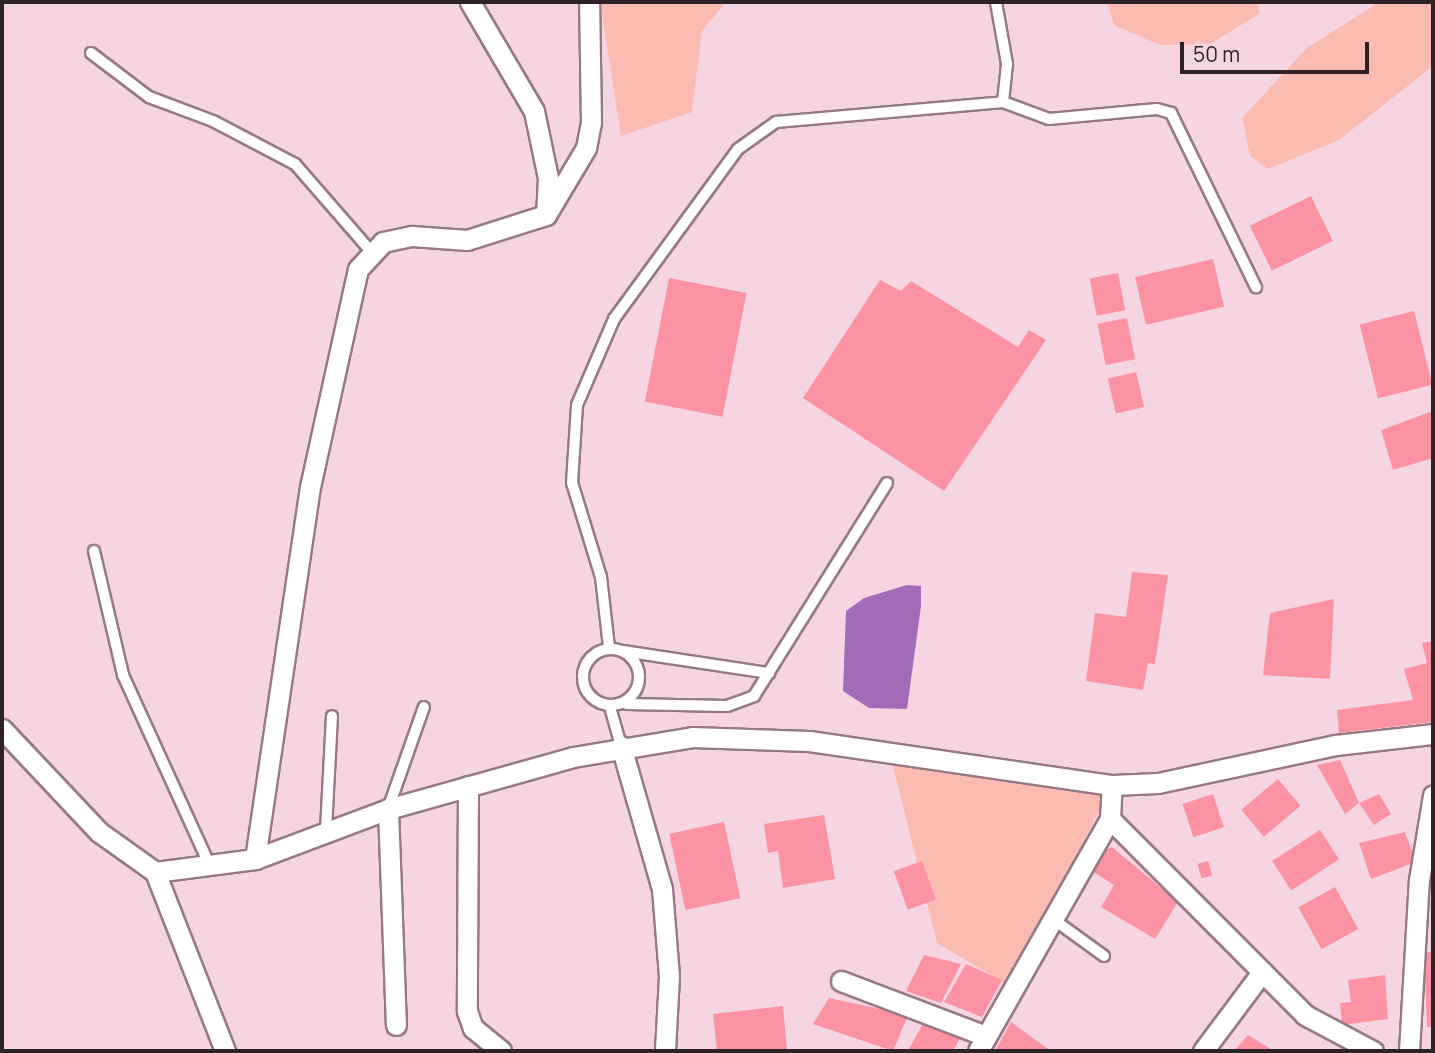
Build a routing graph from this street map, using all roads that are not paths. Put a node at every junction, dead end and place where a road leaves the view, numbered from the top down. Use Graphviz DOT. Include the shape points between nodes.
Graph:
graph roads {
  1 [pos="470,2"];
  2 [pos="589,2"];
  3 [pos="996,2"];
  4 [pos="90,53"];
  5 [pos="1003,103"];
  6 [pos="546,215"];
  7 [pos="369,249"];
  8 [pos="1256,287"];
  9 [pos="887,483"];
  10 [pos="94,551"];
  11 [pos="609,647"];
  12 [pos="623,651"];
  13 [pos="769,673"];
  14 [pos="627,704"];
  15 [pos="424,707"];
  16 [pos="610,708"];
  17 [pos="332,716"];
  18 [pos="2,729"];
  19 [pos="1433,734"];
  20 [pos="621,746"];
  21 [pos="1112,785"];
  22 [pos="468,786"];
  23 [pos="1433,795"];
  24 [pos="388,808"];
  25 [pos="1110,819"];
  26 [pos="326,830"];
  27 [pos="255,859"];
  28 [pos="210,866"];
  29 [pos="155,872"];
  30 [pos="1048,919"];
  31 [pos="1104,956"];
  32 [pos="1262,972"];
  33 [pos="841,981"];
  34 [pos="396,1025"];
  35 [pos="982,1043"];
  36 [pos="225,1051"];
  37 [pos="501,1051"];
  38 [pos="665,1051"];
  39 [pos="1203,1051"];
  40 [pos="1373,1051"];
  41 [pos="1409,1051"];
  1 -- 6 [label="street" via="534,111 548,178"];
  2 -- 6 [label="street" via="592,123 586,148"];
  3 -- 5 [label="lane" via="1007,64"];
  4 -- 7 [label="lane" via="149,97 213,121 295,164"];
  5 -- 8 [label="lane" via="1048,119 1157,109 1171,113"];
  5 -- 11 [label="lane" via="776,122 738,149 614,319 578,405 572,483 601,577"];
  6 -- 7 [label="street" via="467,240 412,236"];
  7 -- 27 [label="street" via="358,269 310,487"];
  9 -- 13 [label="lane"];
  10 -- 28 [label="lane" via="123,675"];
  11 -- 12 [label="lane"];
  11 -- 16 [label="lane" via="590,657 584,679 595,700"];
  12 -- 13 [label="lane"];
  12 -- 14 [label="lane" via="636,675"];
  13 -- 14 [label="lane" via="754,696 727,706"];
  14 -- 16 [label="lane"];
  15 -- 24 [label="lane"];
  16 -- 20 [label="lane"];
  17 -- 26 [label="lane"];
  18 -- 29 [label="street" via="99,832"];
  19 -- 21 [label="street" via="1336,745 1158,783"];
  20 -- 21 [label="street" via="764,737"];
  20 -- 22 [label="street"];
  20 -- 38 [label="street" via="662,889 669,976"];
  21 -- 25 [label="street"];
  22 -- 24 [label="street"];
  22 -- 37 [label="street" via="467,1011 473,1028"];
  23 -- 41 [label="street" via="1419,880"];
  24 -- 26 [label="street"];
  24 -- 34 [label="street"];
  25 -- 30 [label="street"];
  25 -- 32 [label="street"];
  26 -- 27 [label="street"];
  27 -- 28 [label="street"];
  28 -- 29 [label="street"];
  29 -- 36 [label="street"];
  30 -- 31 [label="lane" via="1057,918"];
  30 -- 35 [label="street"];
  32 -- 39 [label="street"];
  32 -- 40 [label="street" via="1305,1015"];
  33 -- 35 [label="street"];
}
